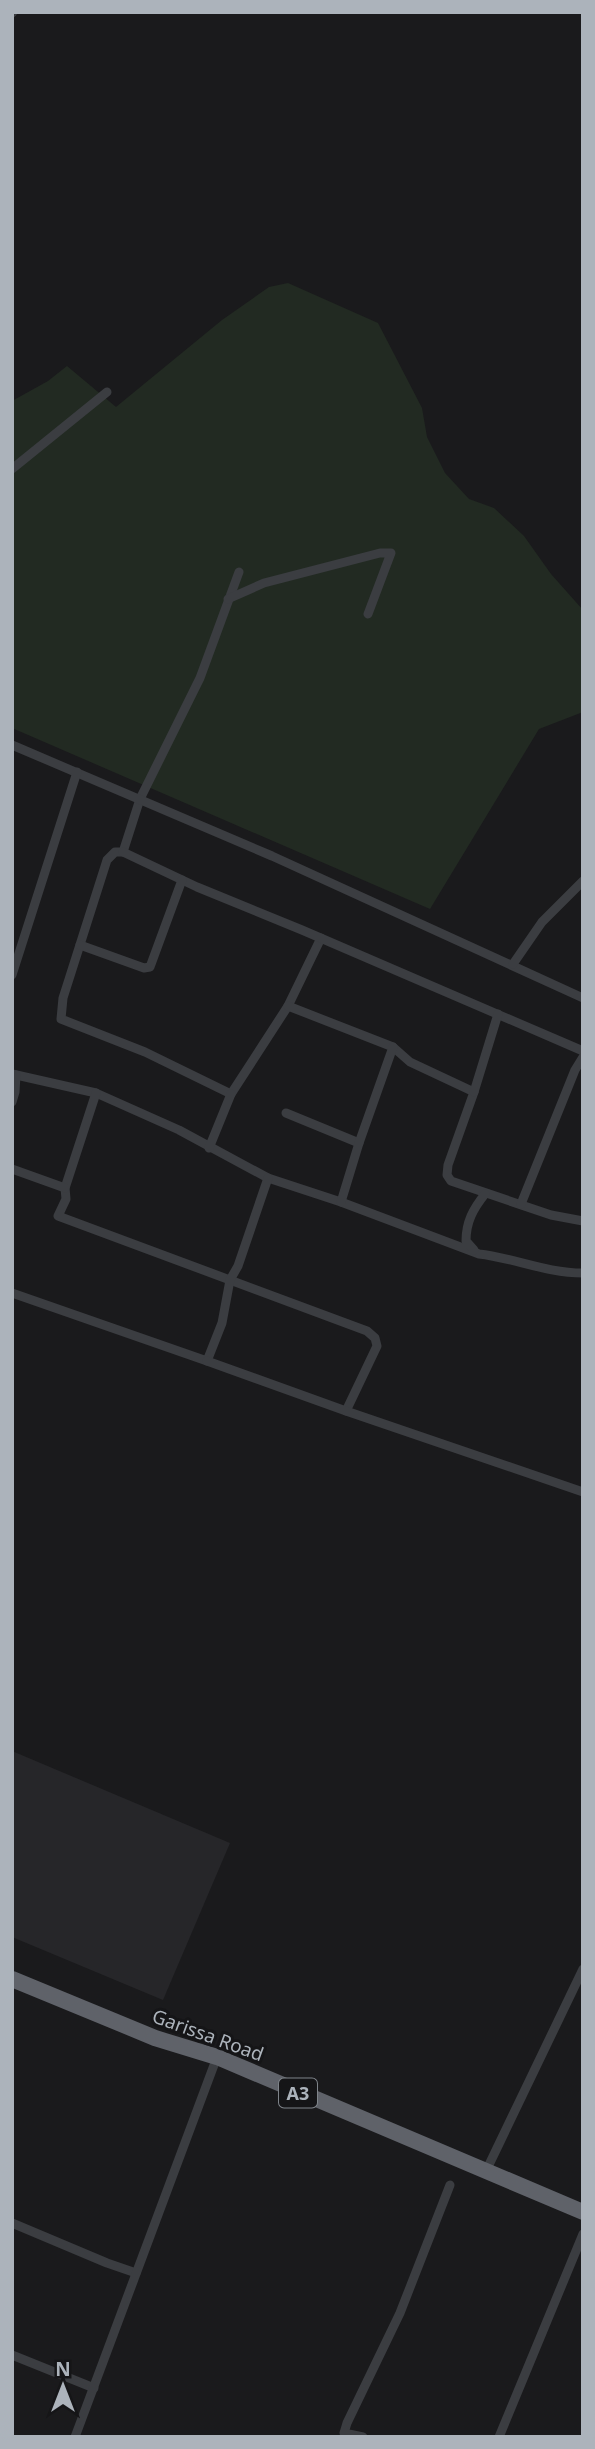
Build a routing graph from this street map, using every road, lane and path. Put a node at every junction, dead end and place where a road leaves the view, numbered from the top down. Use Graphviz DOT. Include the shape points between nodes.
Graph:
graph roads {
  1 [pos="107,392"];
  2 [pos="12,469"];
  3 [pos="239,572"];
  4 [pos="228,599"];
  5 [pos="368,614"];
  6 [pos="12,744"];
  7 [pos="77,772"];
  8 [pos="140,799"];
  9 [pos="123,852"];
  10 [pos="182,880"];
  11 [pos="583,881"];
  12 [pos="321,938"];
  13 [pos="80,945"];
  14 [pos="513,964"];
  15 [pos="12,975"];
  16 [pos="583,998"];
  17 [pos="288,1006"];
  18 [pos="498,1014"];
  19 [pos="393,1047"];
  20 [pos="583,1051"];
  21 [pos="583,1057"];
  22 [pos="14,1075"];
  23 [pos="474,1092"];
  24 [pos="96,1093"];
  25 [pos="231,1094"];
  26 [pos="12,1102"];
  27 [pos="286,1113"];
  28 [pos="359,1143"];
  29 [pos="209,1148"];
  30 [pos="12,1169"];
  31 [pos="268,1178"];
  32 [pos="65,1188"];
  33 [pos="485,1194"];
  34 [pos="341,1202"];
  35 [pos="521,1204"];
  36 [pos="583,1221"];
  37 [pos="479,1254"];
  38 [pos="583,1273"];
  39 [pos="230,1280"];
  40 [pos="12,1293"];
  41 [pos="207,1361"];
  42 [pos="346,1412"];
  43 [pos="583,1492"];
  44 [pos="583,1969"];
  45 [pos="12,1979"];
  46 [pos="218,2057"];
  47 [pos="486,2171"];
  48 [pos="450,2185"];
  49 [pos="583,2212"];
  50 [pos="12,2222"];
  51 [pos="583,2234"];
  52 [pos="136,2273"];
  53 [pos="12,2355"];
  54 [pos="93,2388"];
  55 [pos="343,2435"];
  56 [pos="75,2437"];
  57 [pos="363,2437"];
  58 [pos="499,2437"];
  1 -- 2 [label="street"];
  3 -- 4 [label="street"];
  4 -- 5 [label="street" via="264,583 391,553"];
  4 -- 8 [label="street" via="200,678"];
  6 -- 7 [label="street"];
  7 -- 8 [label="street"];
  7 -- 15 [label="street"];
  8 -- 9 [label="street"];
  8 -- 14 [label="street"];
  9 -- 10 [label="street"];
  9 -- 13 [label="street" via="115,852 107,860"];
  10 -- 12 [label="street"];
  10 -- 13 [label="street" via="150,967"];
  11 -- 14 [label="street" via="542,922"];
  12 -- 17 [label="street"];
  12 -- 18 [label="street"];
  13 -- 25 [label="street" via="61,1019 145,1052"];
  14 -- 16 [label="street"];
  17 -- 19 [label="street"];
  17 -- 25 [label="street"];
  18 -- 20 [label="street"];
  18 -- 23 [label="street"];
  19 -- 23 [label="street" via="410,1062"];
  19 -- 28 [label="street"];
  21 -- 35 [label="street"];
  22 -- 24 [label="street"];
  22 -- 26 [label="street"];
  23 -- 33 [label="street" via="447,1175 451,1181"];
  24 -- 29 [label="street"];
  24 -- 32 [label="street"];
  25 -- 29 [label="street"];
  27 -- 28 [label="street"];
  28 -- 34 [label="street"];
  29 -- 31 [label="street"];
  30 -- 32 [label="street"];
  31 -- 34 [label="street"];
  31 -- 39 [label="street"];
  32 -- 39 [label="street" via="66,1199 58,1216"];
  33 -- 35 [label="street"];
  33 -- 37 [label="street" via="466,1231 467,1244"];
  34 -- 37 [label="street"];
  35 -- 36 [label="street"];
  37 -- 38 [label="street"];
  39 -- 41 [label="street" via="222,1323"];
  39 -- 42 [label="street" via="367,1331 375,1338 377,1346"];
  40 -- 41 [label="street"];
  41 -- 42 [label="street"];
  42 -- 43 [label="street"];
  44 -- 47 [label="street"];
  45 -- 46 [label="highway, Garissa Road / A3" via="155,2038"];
  46 -- 47 [label="highway, Garissa Road / A3"];
  46 -- 52 [label="street"];
  47 -- 49 [label="highway, Garissa Road / A3"];
  48 -- 55 [label="street" via="400,2313"];
  50 -- 52 [label="street"];
  51 -- 58 [label="street"];
  52 -- 54 [label="street"];
  53 -- 54 [label="street"];
  54 -- 56 [label="street"];
  55 -- 57 [label="street"];
}
